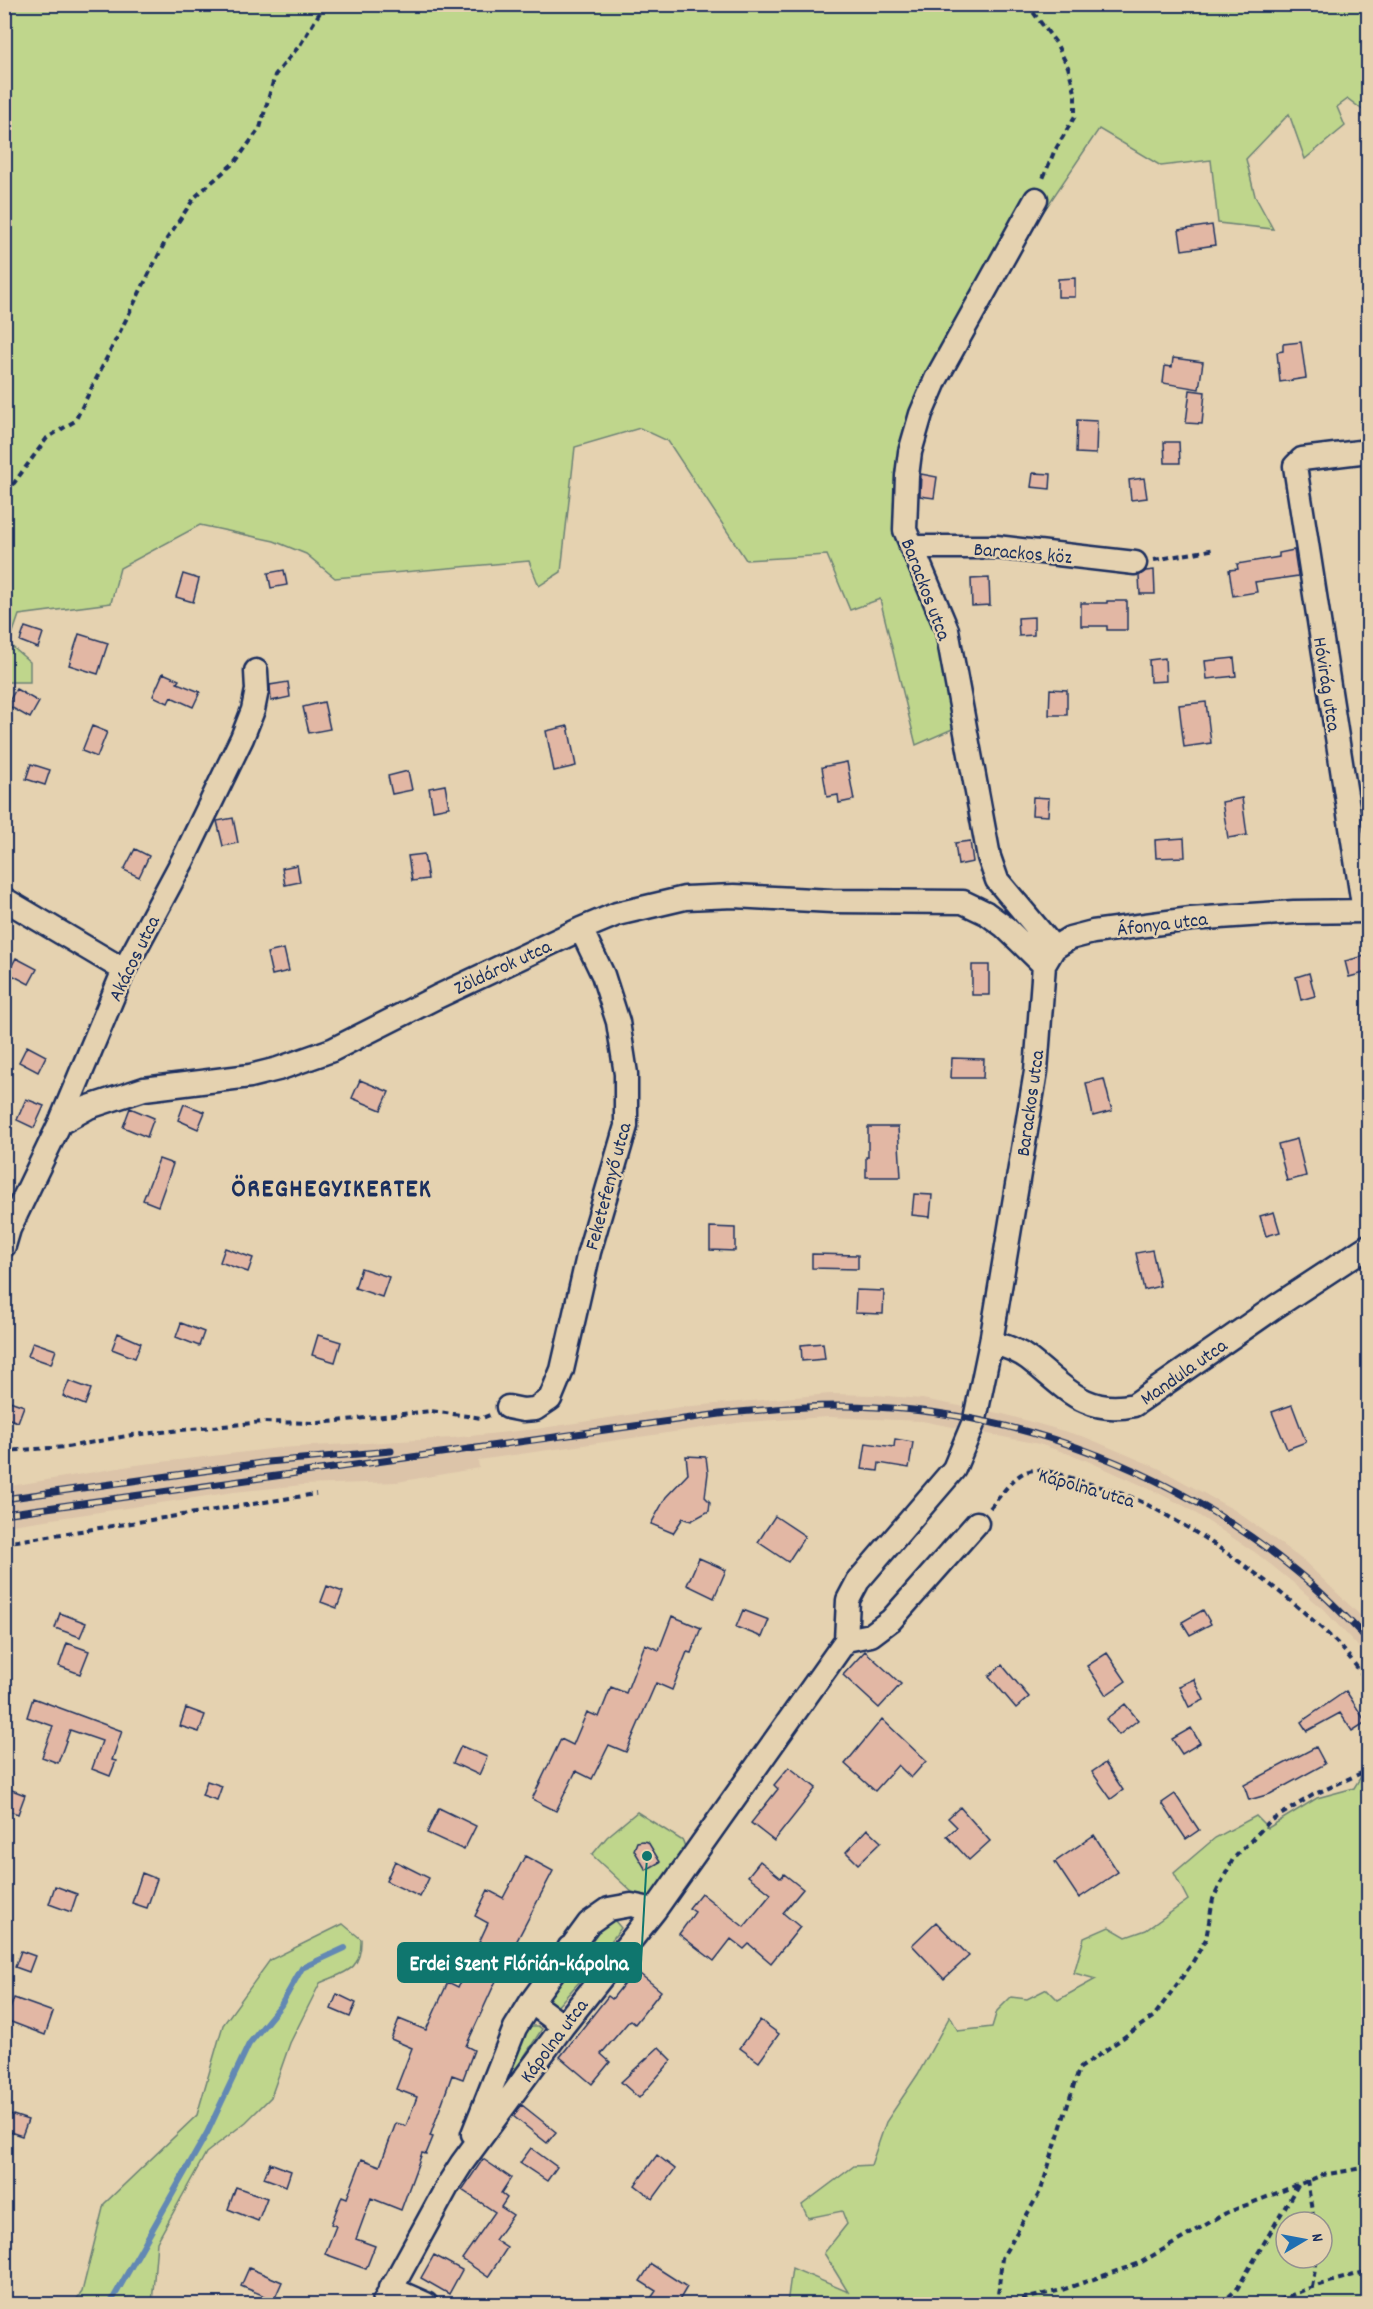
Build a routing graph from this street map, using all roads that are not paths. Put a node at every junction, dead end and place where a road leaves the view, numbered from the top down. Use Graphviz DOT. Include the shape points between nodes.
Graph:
graph roads {
  1 [pos="1036,199"];
  2 [pos="1368,451"];
  3 [pos="911,547"];
  4 [pos="1135,563"];
  5 [pos="256,671"];
  6 [pos="4,898"];
  7 [pos="1366,911"];
  8 [pos="581,929"];
  9 [pos="1049,957"];
  10 [pos="124,970"];
  11 [pos="60,1123"];
  12 [pos="4,1246"];
  13 [pos="1368,1246"];
  14 [pos="991,1342"];
  15 [pos="508,1407"];
  16 [pos="977,1523"];
  17 [pos="846,1640"];
  18 [pos="655,1910"];
  19 [pos="569,1948"];
  20 [pos="603,1975"];
  21 [pos="531,2002"];
  22 [pos="563,2026"];
  23 [pos="462,2163"];
  24 [pos="386,2296"];
  25 [pos="426,2304"];
  1 -- 3 [label="street, Barackos utca" via="921,414 907,476 904,530"];
  2 -- 7 [label="street, Hóvirág utca" via="1302,459 1295,466"];
  3 -- 4 [label="street, Barackos köz" via="996,547"];
  3 -- 9 [label="street, Barackos utca" via="947,630 989,857 997,880"];
  5 -- 10 [label="street, Akácos utca" via="253,710 242,738"];
  6 -- 10 [label="street"];
  7 -- 9 [label="street, Áfonya utca" via="1191,919 1093,932 1070,939"];
  8 -- 9 [label="street, Zöldárok utca" via="617,914 685,898 963,902 986,913"];
  8 -- 11 [label="street, Zöldárok utca" via="332,1050 250,1076 144,1089 88,1107"];
  8 -- 15 [label="street, Feketefenyő utca" via="603,975 618,1022 626,1074 626,1126 562,1370 550,1399 536,1409"];
  9 -- 14 [label="street, Barackos utca" via="1036,1071"];
  10 -- 11 [label="street, Akácos utca"];
  11 -- 12 [label="street, Akácos utca"];
  13 -- 14 [label="street, Mandula utca" via="1134,1405 1119,1409 1097,1407 1079,1399 1028,1358"];
  14 -- 17 [label="street" via="975,1419 954,1469 858,1581 848,1600"];
  16 -- 17 [label="street" via="891,1620 871,1635"];
  17 -- 18 [label="street, Kápolna utca"];
  18 -- 19 [label="street" via="631,1905 609,1909 589,1923"];
  18 -- 20 [label="street, Kápolna utca"];
  19 -- 20 [label="street"];
  19 -- 21 [label="street"];
  20 -- 22 [label="street, Kápolna utca"];
  21 -- 22 [label="street"];
  21 -- 23 [label="street" via="515,2028"];
  22 -- 23 [label="street, Kápolna utca"];
  23 -- 24 [label="street, Kápolna utca"];
  24 -- 25 [label="street"];
}
